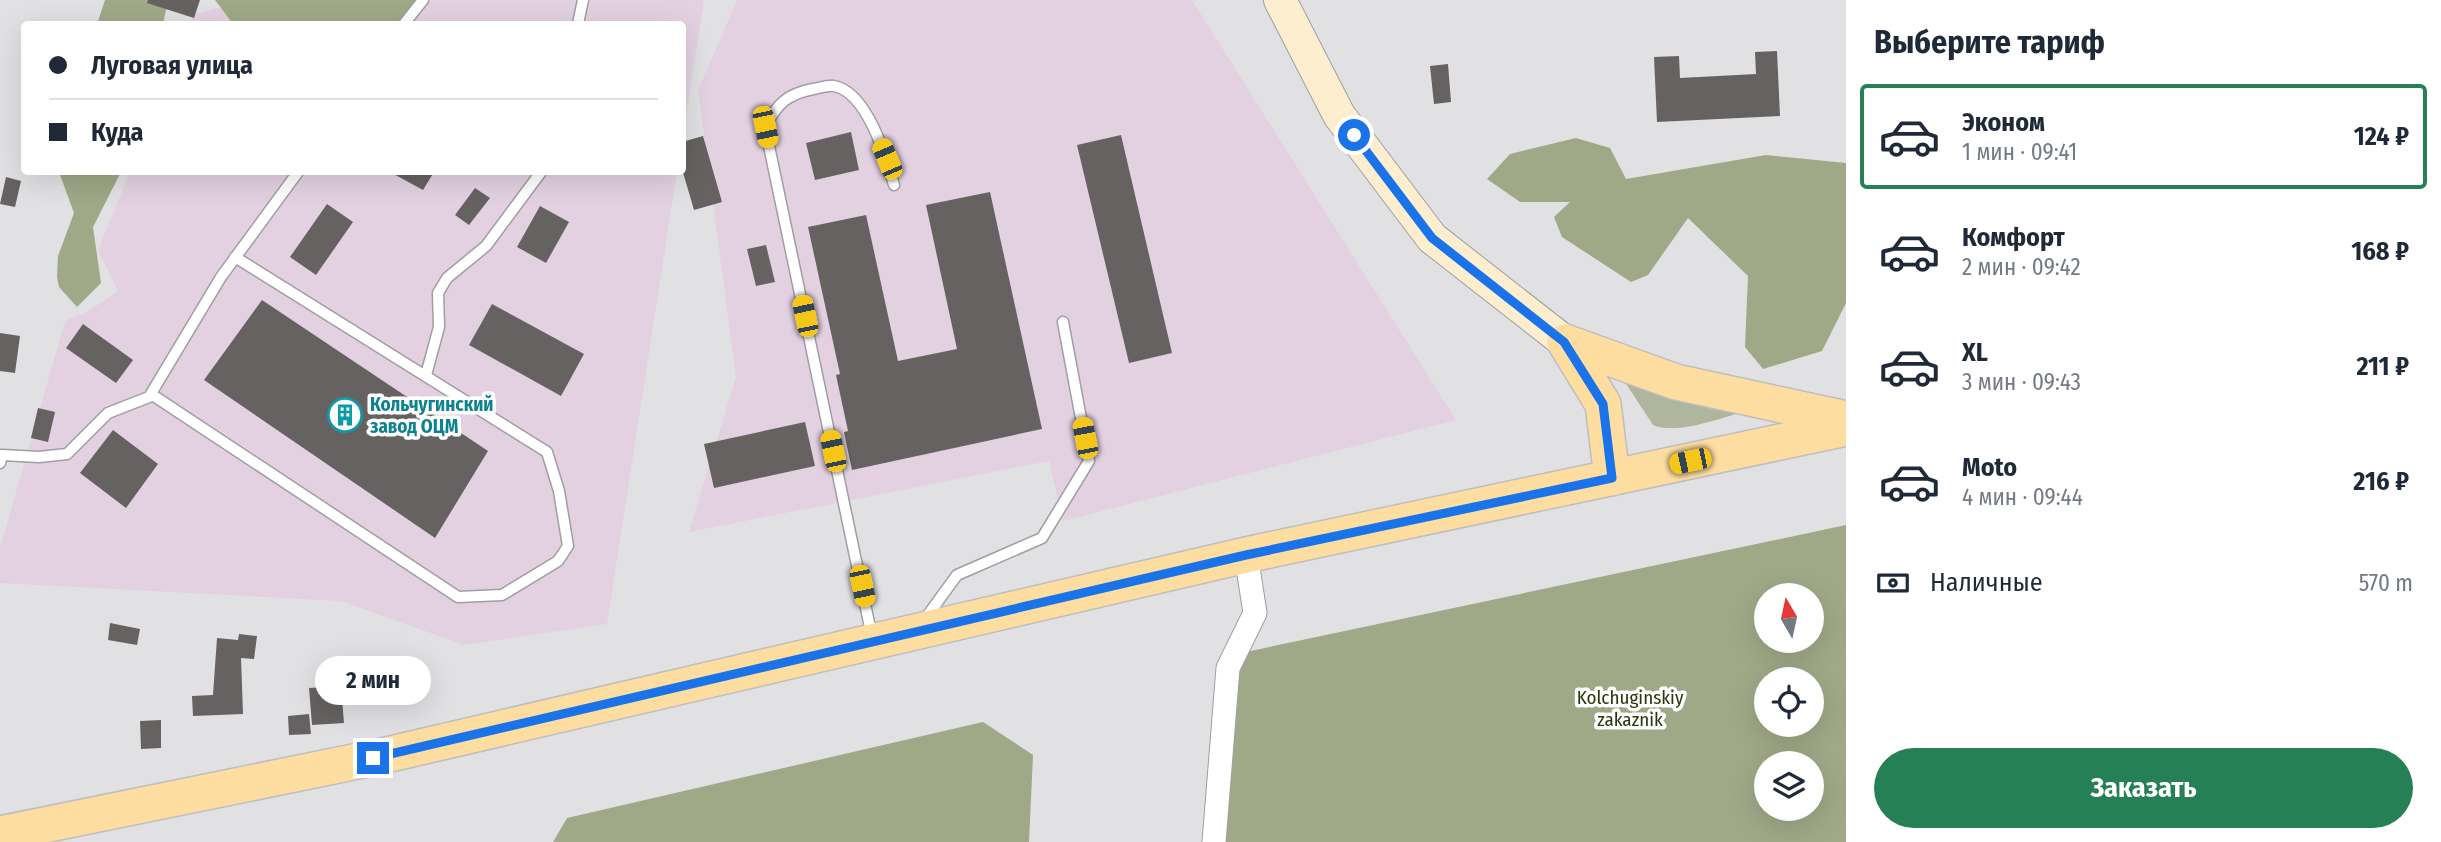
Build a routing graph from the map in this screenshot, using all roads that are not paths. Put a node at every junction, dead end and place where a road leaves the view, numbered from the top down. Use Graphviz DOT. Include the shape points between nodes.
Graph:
graph roads {
  1 [pos="423,0"];
  2 [pos="583,0"];
  3 [pos="1280,0"];
  4 [pos="406,21"];
  5 [pos="579,21"];
  6 [pos="296,175"];
  7 [pos="539,175"];
  8 [pos="894,185"];
  9 [pos="235,257"];
  10 [pos="1063,322"];
  11 [pos="1564,342"];
  12 [pos="426,374"];
  13 [pos="151,394"];
  14 [pos="1846,419"];
  15 [pos="1846,428"];
  16 [pos="0,463"];
  17 [pos="1612,478"];
  18 [pos="1246,555"];
  19 [pos="916,631"];
  20 [pos="873,640"];
  21 [pos="0,834"];
  22 [pos="1214,842"];
  1 -- 4 [label="lane"];
  2 -- 5 [label="lane"];
  3 -- 11 [label="street" via="1339,115 1432,238"];
  6 -- 9 [label="lane"];
  7 -- 12 [label="lane" via="486,246 447,278 438,293 439,327"];
  8 -- 20 [label="lane" via="869,118 852,95 834,86 796,92 778,104 765,127"];
  9 -- 12 [label="lane"];
  9 -- 13 [label="lane"];
  10 -- 19 [label="lane" via="1089,461 1042,538 957,575"];
  11 -- 14 [label="main road" via="1676,382"];
  11 -- 17 [label="main road" via="1603,404"];
  12 -- 13 [label="lane" via="547,452 568,546 558,561 502,595 458,597"];
  13 -- 16 [label="lane" via="108,413 67,454 2,455"];
  15 -- 17 [label="main road"];
  17 -- 18 [label="main road"];
  18 -- 19 [label="main road"];
  18 -- 22 [label="street" via="1255,613 1228,668"];
  19 -- 20 [label="main road"];
  20 -- 21 [label="main road" via="373,758"];
}
